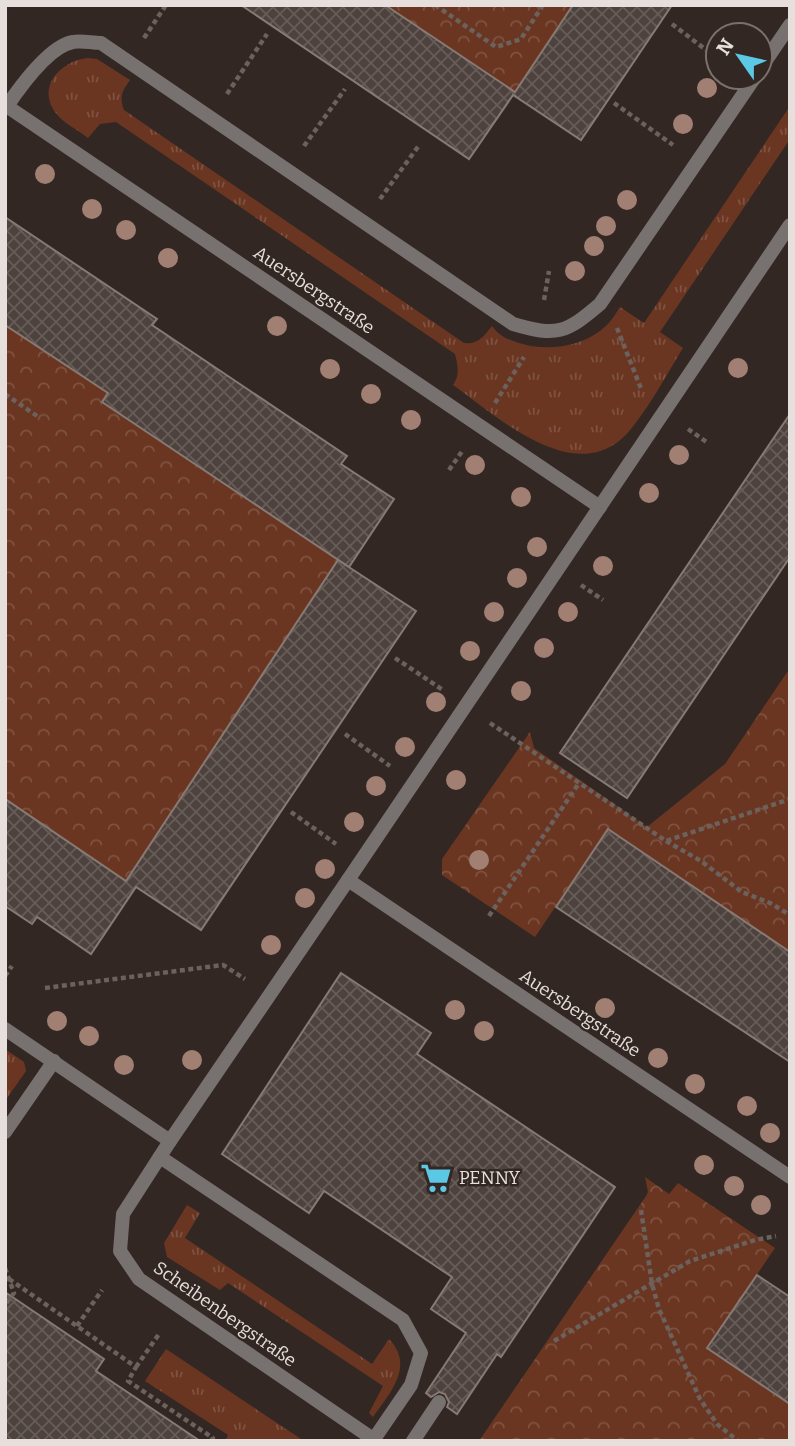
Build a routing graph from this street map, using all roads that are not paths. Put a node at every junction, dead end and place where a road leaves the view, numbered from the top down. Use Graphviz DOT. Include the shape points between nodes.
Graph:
graph roads {
  1 [pos="790,25"];
  2 [pos="774,48"];
  3 [pos="745,91"];
  4 [pos="6,105"];
  5 [pos="790,225"];
  6 [pos="600,507"];
  7 [pos="348,880"];
  8 [pos="5,1029"];
  9 [pos="54,1061"];
  10 [pos="5,1132"];
  11 [pos="170,1141"];
  12 [pos="160,1157"];
  13 [pos="790,1177"];
  14 [pos="439,1402"];
  15 [pos="375,1440"];
  16 [pos="413,1441"];
  1 -- 2 [label="street"];
  3 -- 4 [label="street" via="600,304 574,326 556,331 513,324 101,43 71,42 51,55 28,74"];
  4 -- 6 [label="street, Auersbergstraße"];
  5 -- 6 [label="street"];
  6 -- 7 [label="street"];
  7 -- 11 [label="street"];
  7 -- 13 [label="street, Auersbergstraße"];
  8 -- 9 [label="street"];
  9 -- 10 [label="street"];
  9 -- 11 [label="street"];
  11 -- 12 [label="street, Scheibenbergstraße"];
  12 -- 15 [label="street, Scheibenbergstraße" via="123,1214 120,1251 139,1279"];
  12 -- 15 [label="street" via="403,1320 421,1353 411,1385"];
  14 -- 16 [label="street"];
}
